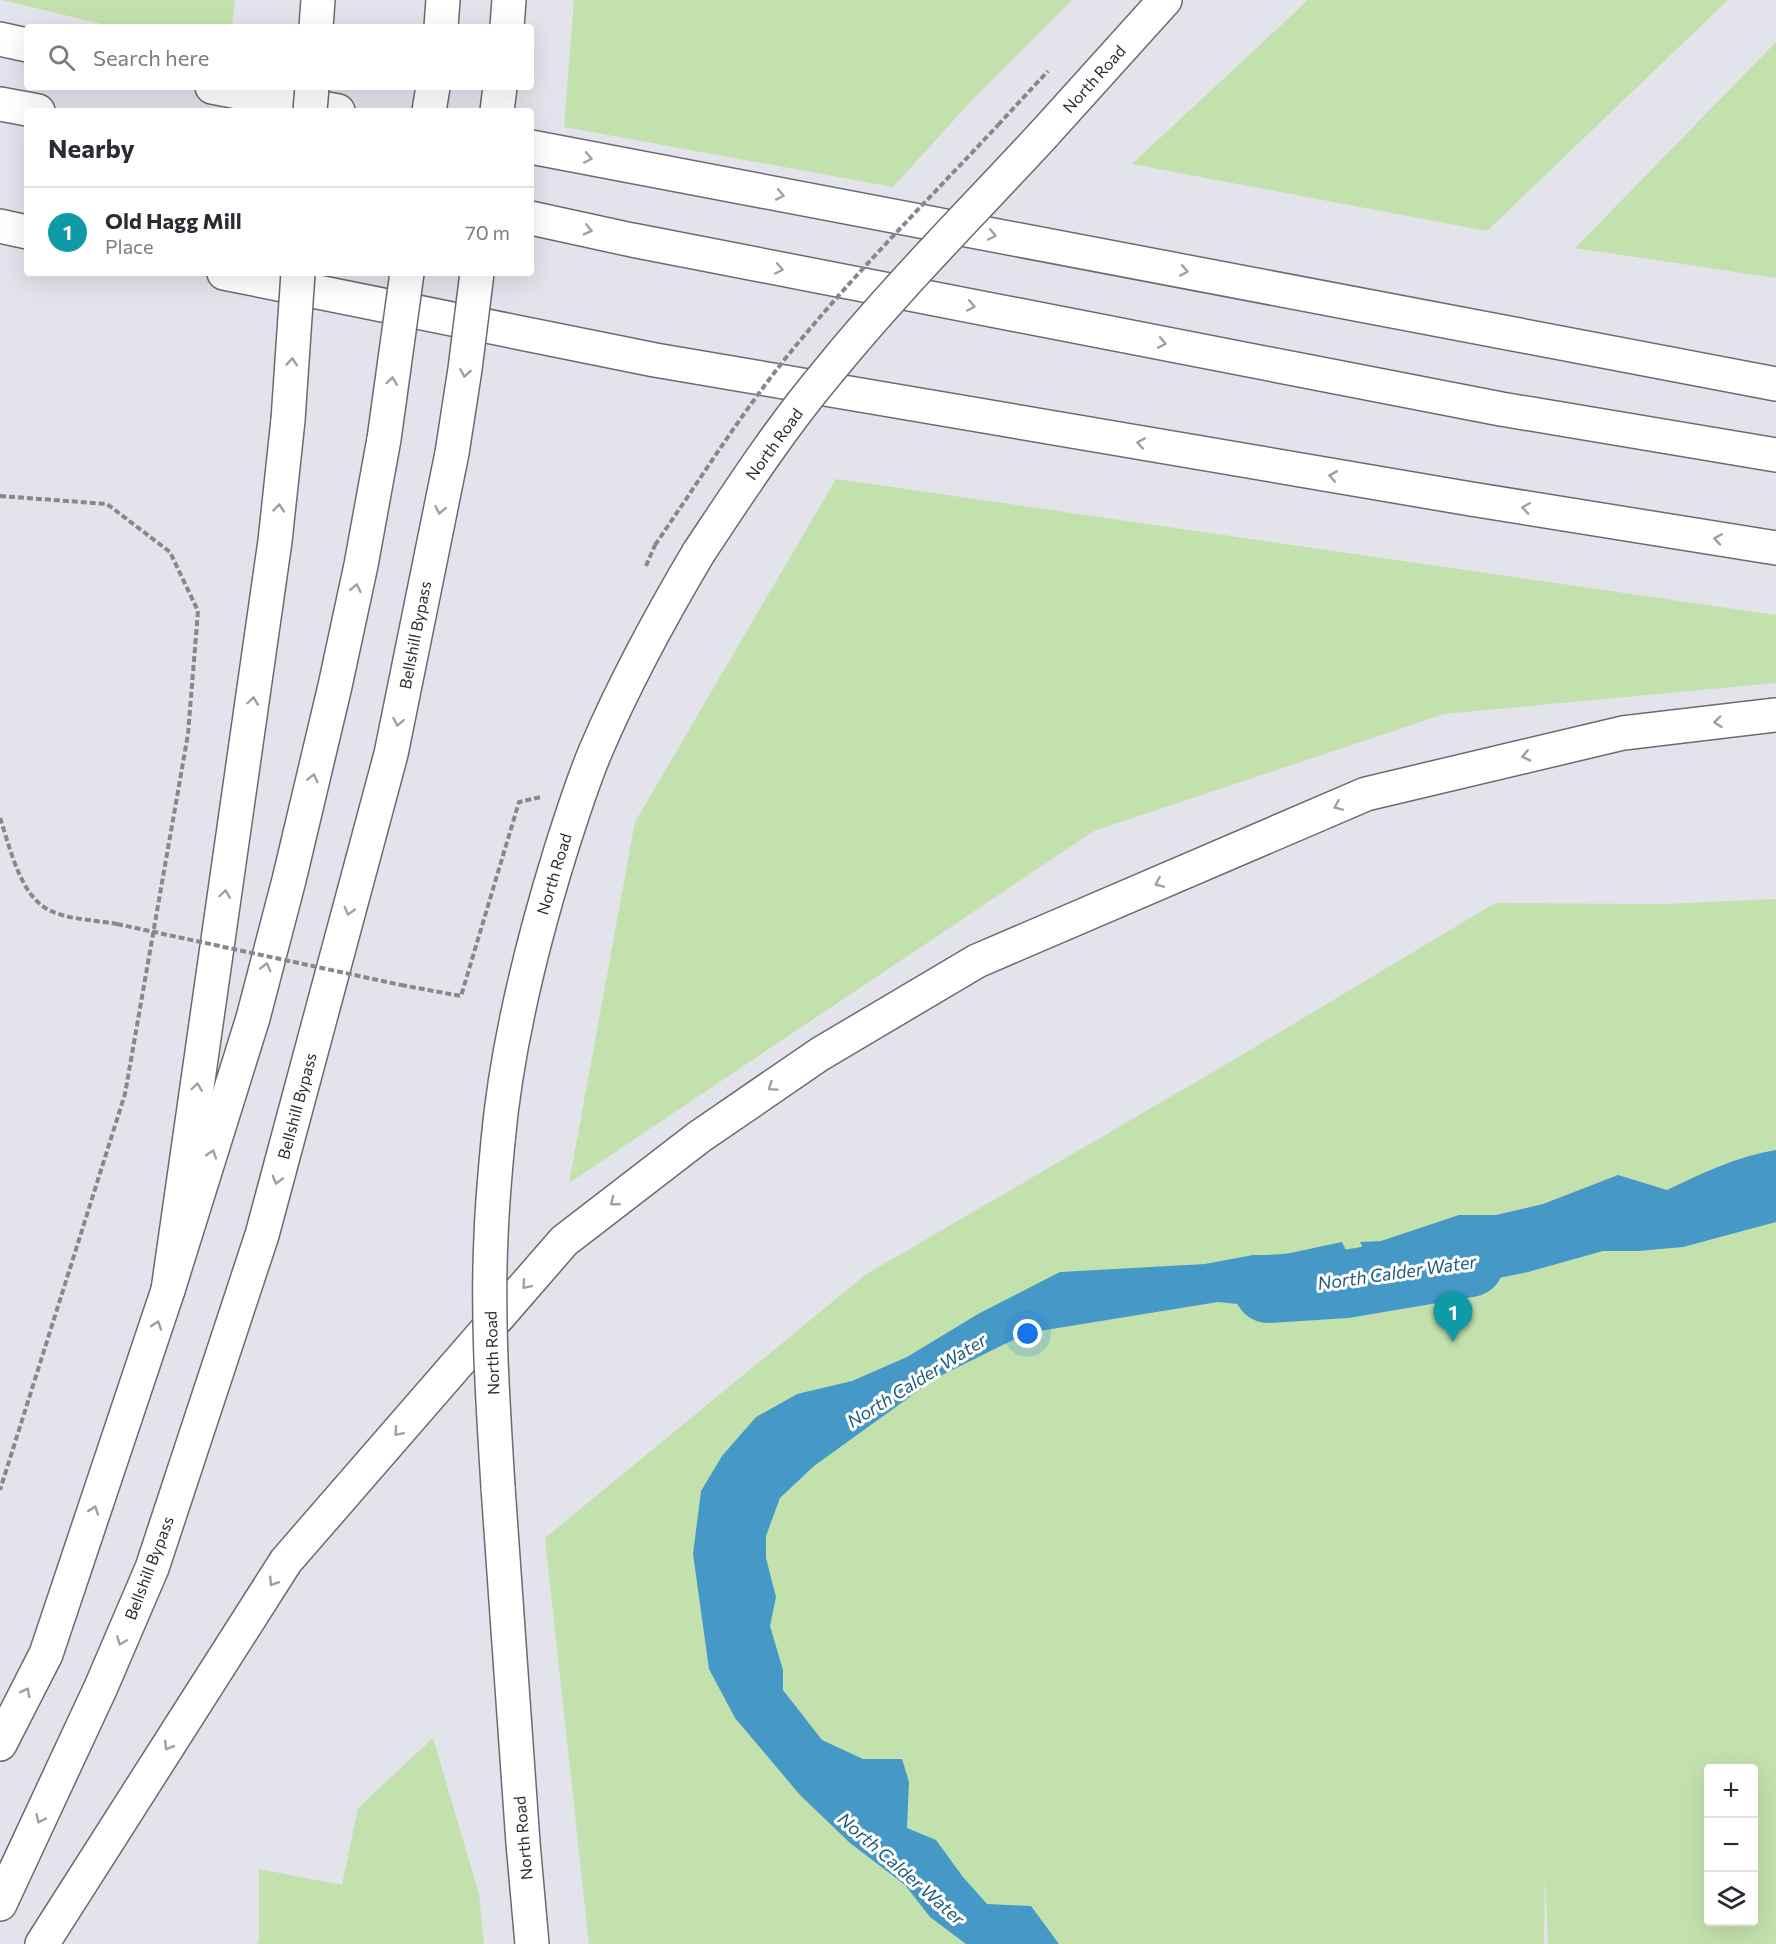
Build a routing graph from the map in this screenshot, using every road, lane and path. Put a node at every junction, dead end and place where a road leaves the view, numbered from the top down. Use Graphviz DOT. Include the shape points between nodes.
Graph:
graph roads {
  1 [pos="443,0"];
  2 [pos="509,0"];
  3 [pos="1165,0"];
  4 [pos="441,24"];
  5 [pos="507,24"];
  6 [pos="0,39"];
  7 [pos="24,44"];
  8 [pos="228,90"];
  9 [pos="312,90"];
  10 [pos="432,90"];
  11 [pos="500,90"];
  12 [pos="0,104"];
  13 [pos="24,108"];
  14 [pos="310,108"];
  15 [pos="322,108"];
  16 [pos="430,108"];
  17 [pos="497,108"];
  18 [pos="534,148"];
  19 [pos="534,219"];
  20 [pos="0,226"];
  21 [pos="24,231"];
  22 [pos="239,276"];
  23 [pos="298,276"];
  24 [pos="407,276"];
  25 [pos="477,276"];
  26 [pos="1776,384"];
  27 [pos="1776,455"];
  28 [pos="0,496"];
  29 [pos="1776,548"];
  30 [pos="1776,715"];
  31 [pos="542,797"];
  32 [pos="0,818"];
  33 [pos="168,1290"];
  34 [pos="0,1490"];
  35 [pos="0,1744"];
  36 [pos="0,1904"];
  37 [pos="42,1944"];
  38 [pos="532,1944"];
  1 -- 4 [label="main road"];
  2 -- 5 [label="main road"];
  3 -- 38 [label="main road, North Road, bridge" via="863,329 761,460 660,618 596,750 573,814 531,952 513,1038 498,1141 491,1236 491,1372"];
  6 -- 7 [label="main road"];
  8 -- 15 [label="main road"];
  9 -- 14 [label="main road, bridge"];
  10 -- 16 [label="main road"];
  11 -- 17 [label="main road"];
  12 -- 13 [label="main road"];
  18 -- 26 [label="main road, one-way"];
  19 -- 27 [label="main road, one-way" via="1501,409"];
  20 -- 21 [label="main road"];
  29 -- 22 [label="main road, one-way" via="655,360"];
  33 -- 23 [label="main road, one-way, bridge" via="275,541"];
  33 -- 24 [label="main road, one-way, bridge" via="249,1029 335,686 384,439"];
  25 -- 36 [label="main road, Bellshill Bypass, one-way, bridge" via="452,453 391,754 262,1235 152,1568"];
  28 -- 34 [label="path" via="107,504 170,552 198,611 188,734 125,1094"];
  30 -- 37 [label="main road, one-way" via="1623,733 1366,794 977,962 820,1054 699,1137 564,1241 286,1561"];
  31 -- 32 [label="path, bridge" via="519,802 461,996 62,915 39,904 30,894"];
  35 -- 33 [label="main road, one-way" via="46,1654"];
}
